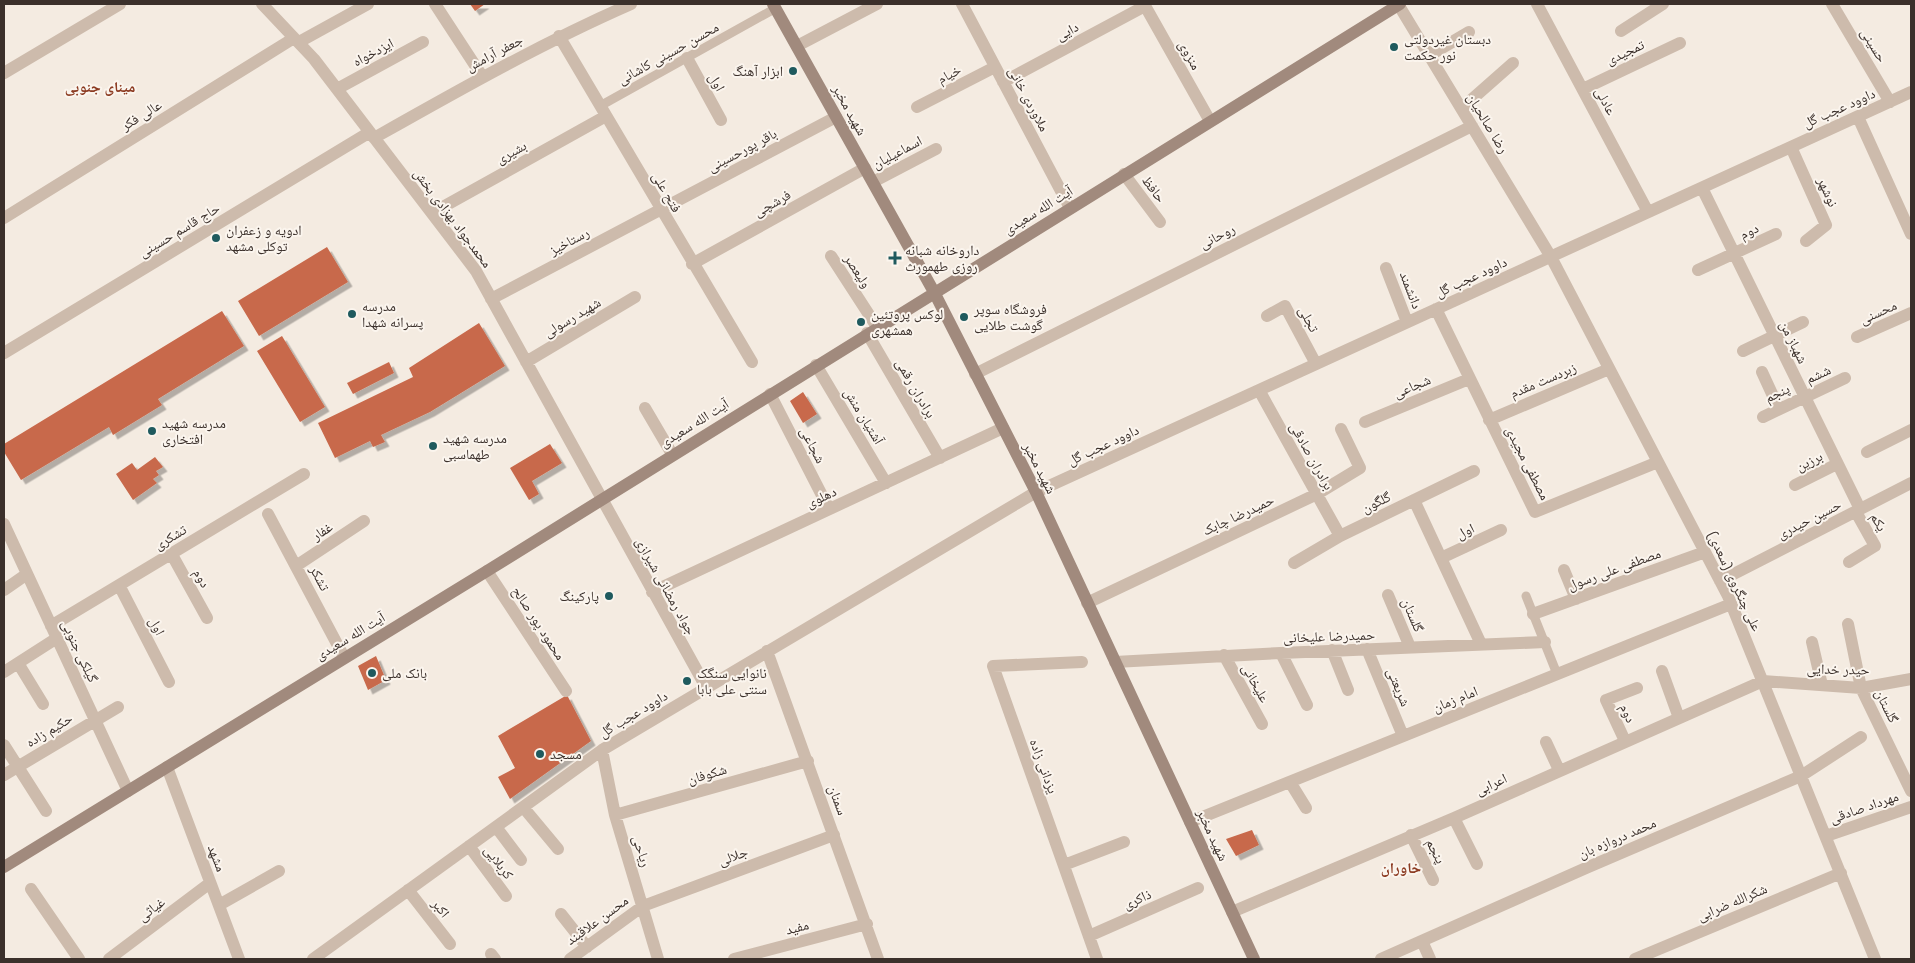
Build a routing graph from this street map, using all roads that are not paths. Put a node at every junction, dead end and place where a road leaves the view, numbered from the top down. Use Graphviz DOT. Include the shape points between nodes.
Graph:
graph roads {
  1 [pos="120,4"];
  2 [pos="263,4"];
  3 [pos="368,4"];
  4 [pos="435,4"];
  5 [pos="631,4"];
  6 [pos="877,4"];
  7 [pos="962,4"];
  8 [pos="1399,4"];
  9 [pos="1537,4"];
  10 [pos="1660,4"];
  11 [pos="1144,5"];
  12 [pos="774,6"];
  13 [pos="1838,6"];
  14 [pos="1621,31"];
  15 [pos="1469,32"];
  16 [pos="559,36"];
  17 [pos="296,40"];
  18 [pos="423,42"];
  19 [pos="1680,43"];
  20 [pos="797,46"];
  21 [pos="1430,56"];
  22 [pos="687,58"];
  23 [pos="1513,63"];
  24 [pos="995,67"];
  25 [pos="4,73"];
  26 [pos="482,76"];
  27 [pos="1003,82"];
  28 [pos="337,89"];
  29 [pos="1583,89"];
  30 [pos="1911,92"];
  31 [pos="1890,102"];
  32 [pos="917,107"];
  33 [pos="1462,108"];
  34 [pos="603,111"];
  35 [pos="836,117"];
  36 [pos="1858,117"];
  37 [pos="721,120"];
  38 [pos="1210,121"];
  39 [pos="1472,126"];
  40 [pos="372,135"];
  41 [pos="1791,147"];
  42 [pos="936,149"];
  43 [pos="865,168"];
  44 [pos="1124,174"];
  45 [pos="873,182"];
  46 [pos="1702,188"];
  47 [pos="1070,208"];
  48 [pos="660,209"];
  49 [pos="1648,212"];
  50 [pos="432,213"];
  51 [pos="4,218"];
  52 [pos="1160,222"];
  53 [pos="1776,234"];
  54 [pos="1911,234"];
  55 [pos="1806,242"];
  56 [pos="1734,254"];
  57 [pos="831,256"];
  58 [pos="1551,257"];
  59 [pos="692,264"];
  60 [pos="1386,268"];
  61 [pos="1698,270"];
  62 [pos="934,292"];
  63 [pos="635,297"];
  64 [pos="491,299"];
  65 [pos="1436,309"];
  66 [pos="1911,313"];
  67 [pos="1267,316"];
  68 [pos="1407,322"];
  69 [pos="1803,322"];
  70 [pos="872,330"];
  71 [pos="1774,335"];
  72 [pos="1857,337"];
  73 [pos="1743,351"];
  74 [pos="4,354"];
  75 [pos="526,362"];
  76 [pos="752,362"];
  77 [pos="1316,364"];
  78 [pos="816,365"];
  79 [pos="1609,368"];
  80 [pos="1762,372"];
  81 [pos="975,374"];
  82 [pos="1845,378"];
  83 [pos="1469,379"];
  84 [pos="1259,390"];
  85 [pos="770,394"];
  86 [pos="1805,397"];
  87 [pos="646,408"];
  88 [pos="1779,409"];
  89 [pos="1763,417"];
  90 [pos="1490,420"];
  91 [pos="1365,422"];
  92 [pos="1003,428"];
  93 [pos="1341,430"];
  94 [pos="1911,430"];
  95 [pos="1867,452"];
  96 [pos="672,454"];
  97 [pos="940,458"];
  98 [pos="1658,462"];
  99 [pos="1837,464"];
  100 [pos="1474,472"];
  101 [pos="304,474"];
  102 [pos="886,483"];
  103 [pos="1911,483"];
  104 [pos="1795,485"];
  105 [pos="1036,492"];
  106 [pos="1316,494"];
  107 [pos="600,498"];
  108 [pos="1414,500"];
  109 [pos="829,510"];
  110 [pos="1858,510"];
  111 [pos="268,514"];
  112 [pos="364,522"];
  113 [pos="4,524"];
  114 [pos="1501,530"];
  115 [pos="1340,536"];
  116 [pos="1705,552"];
  117 [pos="171,553"];
  118 [pos="1441,558"];
  119 [pos="1848,562"];
  120 [pos="1294,563"];
  121 [pos="296,566"];
  122 [pos="1564,570"];
  123 [pos="487,571"];
  124 [pos="28,574"];
  125 [pos="1720,581"];
  126 [pos="119,584"];
  127 [pos="4,590"];
  128 [pos="652,592"];
  129 [pos="1388,595"];
  130 [pos="1526,596"];
  131 [pos="1576,599"];
  132 [pos="1087,603"];
  133 [pos="1731,604"];
  134 [pos="1534,614"];
  135 [pos="208,618"];
  136 [pos="1848,624"];
  137 [pos="52,626"];
  138 [pos="57,638"];
  139 [pos="1545,642"];
  140 [pos="1812,642"];
  141 [pos="1481,644"];
  142 [pos="1410,647"];
  143 [pos="1367,649"];
  144 [pos="1332,650"];
  145 [pos="768,651"];
  146 [pos="1281,652"];
  147 [pos="1224,655"];
  148 [pos="344,657"];
  149 [pos="1082,662"];
  150 [pos="1115,662"];
  151 [pos="18,663"];
  152 [pos="1662,670"];
  153 [pos="4,672"];
  154 [pos="1557,674"];
  155 [pos="1911,679"];
  156 [pos="1763,681"];
  157 [pos="168,682"];
  158 [pos="1822,685"];
  159 [pos="706,687"];
  160 [pos="1637,688"];
  161 [pos="1861,688"];
  162 [pos="1348,690"];
  163 [pos="566,691"];
  164 [pos="43,704"];
  165 [pos="1307,705"];
  166 [pos="118,707"];
  167 [pos="1679,718"];
  168 [pos="95,720"];
  169 [pos="1262,724"];
  170 [pos="1403,736"];
  171 [pos="1861,737"];
  172 [pos="1625,741"];
  173 [pos="1546,742"];
  174 [pos="4,745"];
  175 [pos="602,750"];
  176 [pos="808,761"];
  177 [pos="19,766"];
  178 [pos="167,767"];
  179 [pos="1559,770"];
  180 [pos="4,775"];
  181 [pos="1801,776"];
  182 [pos="1290,782"];
  183 [pos="128,791"];
  184 [pos="1911,792"];
  185 [pos="523,807"];
  186 [pos="1911,807"];
  187 [pos="1306,808"];
  188 [pos="46,811"];
  189 [pos="615,815"];
  190 [pos="1454,818"];
  191 [pos="1190,822"];
  192 [pos="496,827"];
  193 [pos="834,834"];
  194 [pos="1411,835"];
  195 [pos="1826,836"];
  196 [pos="1124,842"];
  197 [pos="469,846"];
  198 [pos="558,849"];
  199 [pos="521,860"];
  200 [pos="1477,864"];
  201 [pos="1064,866"];
  202 [pos="4,868"];
  203 [pos="279,871"];
  204 [pos="1841,873"];
  205 [pos="1433,880"];
  206 [pos="210,883"];
  207 [pos="1198,888"];
  208 [pos="31,890"];
  209 [pos="408,890"];
  210 [pos="506,896"];
  211 [pos="219,905"];
  212 [pos="642,906"];
  213 [pos="1232,912"];
  214 [pos="561,914"];
  215 [pos="867,924"];
  216 [pos="1089,936"];
  217 [pos="1422,941"];
  218 [pos="450,944"];
  219 [pos="587,947"];
  220 [pos="79,959"];
  221 [pos="109,959"];
  222 [pos="239,959"];
  223 [pos="313,959"];
  224 [pos="570,959"];
  225 [pos="658,959"];
  226 [pos="734,959"];
  227 [pos="878,959"];
  228 [pos="1097,959"];
  229 [pos="1254,959"];
  230 [pos="1384,959"];
  231 [pos="1430,959"];
  232 [pos="1635,959"];
  233 [pos="1875,959"];
  1 -- 25 [label="street"];
  2 -- 17 [label="street, محمدجواد بهزادی بخش"];
  3 -- 17 [label="street, عالی فکر"];
  4 -- 26 [label="street"];
  5 -- 16 [label="street, جعفر آرامش"];
  6 -- 20 [label="street"];
  7 -- 24 [label="street, ملاوردی خانی"];
  8 -- 21 [label="street, رضا صالحیان"];
  8 -- 38 [label="main road, آیت الله سعیدی"];
  9 -- 29 [label="street, عادلی"];
  10 -- 14 [label="street"];
  11 -- 27 [label="street, دایی"];
  11 -- 38 [label="street, منزوی"];
  12 -- 20 [label="main road, شهید مخبر"];
  12 -- 22 [label="lane, محسن حسینی کاشانی"];
  13 -- 31 [label="street, حسینی"];
  15 -- 21 [label="street"];
  16 -- 26 [label="street, جعفر آرامش"];
  16 -- 34 [label="street, فتح علی"];
  17 -- 28 [label="street, محمدجواد بهزادی بخش"];
  17 -- 51 [label="street, عالی فکر"];
  18 -- 28 [label="street, ایزدخواه"];
  19 -- 29 [label="street, تمجیدی"];
  20 -- 35 [label="main road, شهید مخبر"];
  21 -- 33 [label="street, رضا صالحیان"];
  22 -- 34 [label="lane, محسن حسینی کاشانی"];
  22 -- 37 [label="street, اول"];
  23 -- 33 [label="street"];
  24 -- 27 [label="street, ملاوردی خانی"];
  24 -- 32 [label="street, خیام"];
  26 -- 40 [label="street, جعفر آرامش"];
  27 -- 47 [label="street, ملاوردی خانی"];
  28 -- 40 [label="street, محمدجواد بهزادی بخش"];
  29 -- 49 [label="street, عادلی"];
  30 -- 31 [label="street, داوود عجب گل"];
  31 -- 36 [label="street, داوود عجب گل"];
  33 -- 39 [label="street, رضا صالحیان"];
  34 -- 48 [label="street, فتح علی"];
  34 -- 50 [label="street, بشیری"];
  35 -- 43 [label="main road, شهید مخبر"];
  35 -- 48 [label="street, باقر پورحسینی"];
  36 -- 41 [label="street, داوود عجب گل"];
  36 -- 54 [label="street"];
  38 -- 44 [label="main road, آیت الله سعیدی"];
  39 -- 58 [label="street, رضا صالحیان"];
  39 -- 81 [label="street, روحانی"];
  40 -- 50 [label="street, محمدجواد بهزادی بخش"];
  40 -- 74 [label="street, حاج قاسم حسینی"];
  41 -- 46 [label="street, داوود عجب گل"];
  41 -- 55 [label="street, نوشهر" via="1826,225"];
  42 -- 45 [label="street, اسماعیلیان"];
  43 -- 45 [label="main road, شهید مخبر"];
  43 -- 59 [label="street, فرشچی"];
  44 -- 47 [label="main road, آیت الله سعیدی"];
  44 -- 52 [label="street, حافظ"];
  45 -- 62 [label="main road, شهید مخبر"];
  46 -- 49 [label="street, داوود عجب گل"];
  46 -- 56 [label="street, شهباز من"];
  47 -- 62 [label="main road, آیت الله سعیدی"];
  48 -- 59 [label="street, فتح علی"];
  48 -- 64 [label="street, رستاخیز"];
  49 -- 58 [label="street, داوود عجب گل"];
  50 -- 64 [label="street, محمدجواد بهزادی بخش" via="476,271"];
  53 -- 56 [label="street, دوم"];
  56 -- 61 [label="street"];
  56 -- 71 [label="street, شهباز من"];
  57 -- 70 [label="street, ولیعصر"];
  58 -- 65 [label="street, داوود عجب گل"];
  58 -- 79 [label="street, علی چنگروی (سعدی)"];
  59 -- 76 [label="street, فتح علی"];
  60 -- 68 [label="street, دانشمند"];
  62 -- 70 [label="main road, آیت الله سعیدی"];
  62 -- 81 [label="main road, شهید مخبر"];
  63 -- 75 [label="street, شهید رسولی"];
  64 -- 75 [label="street, محمدجواد بهزادی بخش"];
  65 -- 68 [label="street, داوود عجب گل"];
  65 -- 83 [label="street, مصطفی مجیدی"];
  66 -- 72 [label="street, محسنی"];
  67 -- 77 [label="street, تجلی" via="1285,306"];
  68 -- 77 [label="street, داوود عجب گل"];
  69 -- 71 [label="street"];
  70 -- 78 [label="main road, آیت الله سعیدی"];
  70 -- 97 [label="street, برادران رقمی"];
  71 -- 73 [label="street"];
  71 -- 86 [label="street, شهباز من"];
  75 -- 107 [label="street, محمدجواد بهزادی بخش"];
  77 -- 84 [label="street, داوود عجب گل"];
  78 -- 85 [label="main road, آیت الله سعیدی"];
  78 -- 102 [label="street, آشتیان منش"];
  79 -- 90 [label="street, زبردست مقدم"];
  79 -- 98 [label="street, علی چنگروی (سعدی)"];
  80 -- 88 [label="street"];
  81 -- 92 [label="main road, شهید مخبر"];
  82 -- 86 [label="street, ششم"];
  83 -- 90 [label="street, مصطفی مجیدی"];
  83 -- 91 [label="street, شجاعی"];
  84 -- 105 [label="street, داوود عجب گل"];
  84 -- 106 [label="street, برادران صادقی"];
  85 -- 96 [label="main road, آیت الله سعیدی"];
  85 -- 109 [label="street, شجاعی"];
  86 -- 88 [label="street, پنجم"];
  86 -- 99 [label="street, شهباز من"];
  87 -- 96 [label="street"];
  88 -- 89 [label="street, پنجم"];
  90 -- 98 [label="street, مصطفی مجیدی" via="1534,512"];
  92 -- 97 [label="street, دهلوی"];
  92 -- 105 [label="main road, شهید مخبر"];
  93 -- 106 [label="street, حمیدرضا چابک" via="1360,468"];
  94 -- 95 [label="street"];
  96 -- 107 [label="main road, آیت الله سعیدی"];
  97 -- 102 [label="street, دهلوی"];
  98 -- 116 [label="street, علی چنگروی (سعدی)"];
  99 -- 104 [label="street, برزین"];
  99 -- 110 [label="street, شهباز من"];
  100 -- 108 [label="street, گلگون"];
  101 -- 117 [label="street, تشکری"];
  102 -- 109 [label="street, دهلوی"];
  103 -- 110 [label="street, حسین حیدری"];
  105 -- 132 [label="main road, شهید مخبر"];
  105 -- 145 [label="street, داوود عجب گل"];
  106 -- 115 [label="street, برادران صادقی"];
  106 -- 132 [label="street, حمیدرضا چابک"];
  107 -- 123 [label="main road, آیت الله سعیدی"];
  107 -- 128 [label="street, جواد رمضانی شیرازی"];
  108 -- 115 [label="street, گلگون"];
  108 -- 118 [label="street"];
  109 -- 128 [label="street, دهلوی"];
  110 -- 119 [label="street, یکم" via="1875,546"];
  110 -- 125 [label="street, حسین حیدری"];
  111 -- 121 [label="street, تشکر"];
  112 -- 121 [label="street, غفار"];
  113 -- 124 [label="street, گیلکی جنوبی"];
  114 -- 118 [label="street, اول"];
  115 -- 120 [label="street, گلگون"];
  116 -- 125 [label="street, علی چنگروی (سعدی)"];
  116 -- 131 [label="street, مصطفی علی رسول"];
  117 -- 126 [label="street, تشکری"];
  117 -- 135 [label="street, دوم"];
  118 -- 141 [label="street"];
  121 -- 148 [label="street, تشکر"];
  122 -- 131 [label="street"];
  123 -- 148 [label="main road, آیت الله سعیدی"];
  123 -- 163 [label="street, محمود پور صالح"];
  124 -- 127 [label="street"];
  124 -- 137 [label="street, گیلکی جنوبی"];
  125 -- 133 [label="street, علی چنگروی (سعدی)"];
  126 -- 137 [label="street, تشکری"];
  126 -- 157 [label="street, اول"];
  128 -- 159 [label="street, جواد رمضانی شیرازی"];
  129 -- 142 [label="street, گلستان"];
  130 -- 134 [label="lane"];
  131 -- 134 [label="street, مصطفی علی رسول"];
  132 -- 150 [label="main road, شهید مخبر"];
  133 -- 154 [label="street, امام زمان"];
  133 -- 156 [label="street, علی چنگروی (سعدی)"];
  134 -- 139 [label="lane"];
  136 -- 161 [label="street, گلستان"];
  137 -- 138 [label="street, گیلکی جنوبی"];
  138 -- 151 [label="street"];
  138 -- 168 [label="street, گیلکی جنوبی"];
  139 -- 141 [label="street, حمیدرضا علیخانی"];
  139 -- 154 [label="lane"];
  140 -- 158 [label="street"];
  141 -- 142 [label="street, حمیدرضا علیخانی"];
  142 -- 143 [label="street, حمیدرضا علیخانی"];
  143 -- 144 [label="street, حمیدرضا علیخانی"];
  143 -- 170 [label="street, شریعتی"];
  144 -- 146 [label="street, حمیدرضا علیخانی"];
  144 -- 162 [label="street"];
  145 -- 159 [label="street, داوود عجب گل"];
  145 -- 176 [label="street, سمنان"];
  146 -- 147 [label="street, حمیدرضا علیخانی"];
  146 -- 165 [label="street"];
  147 -- 150 [label="street, حمیدرضا علیخانی"];
  147 -- 169 [label="street, علیخانی"];
  148 -- 178 [label="main road, آیت الله سعیدی"];
  149 -- 201 [label="street, یزدانی زاده" via="993,666"];
  150 -- 191 [label="main road, شهید مخبر"];
  151 -- 153 [label="street"];
  151 -- 164 [label="street"];
  152 -- 167 [label="street"];
  154 -- 170 [label="street, امام زمان"];
  155 -- 161 [label="street, حیدر خدایی"];
  156 -- 158 [label="street, حیدر خدایی"];
  156 -- 167 [label="street, اعرابی"];
  156 -- 181 [label="street, علی چنگروی (سعدی)"];
  158 -- 161 [label="street, حیدر خدایی"];
  159 -- 175 [label="street, داوود عجب گل"];
  160 -- 172 [label="street, دوم" via="1606,700"];
  161 -- 184 [label="street, گلستان"];
  166 -- 168 [label="street, حکیم زاده"];
  167 -- 172 [label="street, اعرابی"];
  168 -- 177 [label="street, حکیم زاده"];
  168 -- 183 [label="street, گیلکی جنوبی"];
  170 -- 182 [label="street, امام زمان"];
  171 -- 181 [label="street, محمد دروازه بان"];
  172 -- 179 [label="street, اعرابی"];
  173 -- 179 [label="street"];
  174 -- 177 [label="street, حکیم زاده"];
  175 -- 185 [label="street, داوود عجب گل"];
  175 -- 189 [label="street, ریاحی"];
  176 -- 189 [label="street, شکوفان"];
  176 -- 193 [label="street, سمنان"];
  177 -- 180 [label="street, حکیم زاده"];
  177 -- 188 [label="street, حکیم زاده"];
  178 -- 183 [label="main road, آیت الله سعیدی"];
  178 -- 206 [label="street, مشهد"];
  179 -- 190 [label="street, اعرابی"];
  181 -- 195 [label="street, علی چنگروی (سعدی)"];
  181 -- 217 [label="street, محمد دروازه بان"];
  182 -- 187 [label="street"];
  182 -- 191 [label="street, امام زمان"];
  183 -- 202 [label="main road, آیت الله سعیدی"];
  185 -- 192 [label="street, داوود عجب گل"];
  185 -- 198 [label="street"];
  186 -- 195 [label="street, مهرداد صادقی"];
  189 -- 212 [label="street, ریاحی"];
  190 -- 194 [label="street, اعرابی"];
  190 -- 200 [label="street"];
  191 -- 213 [label="main road, شهید مخبر"];
  192 -- 197 [label="street, داوود عجب گل"];
  192 -- 199 [label="street"];
  193 -- 212 [label="street, جلالی"];
  193 -- 215 [label="street, سمنان"];
  194 -- 205 [label="street, پنجم"];
  194 -- 213 [label="street, اعرابی"];
  195 -- 204 [label="street, علی چنگروی (سعدی)"];
  196 -- 201 [label="street"];
  197 -- 209 [label="street, داوود عجب گل"];
  197 -- 210 [label="street, کربلایی"];
  201 -- 216 [label="street, یزدانی زاده"];
  203 -- 211 [label="street"];
  204 -- 232 [label="street, شکرالله ضرابی"];
  204 -- 233 [label="street, علی چنگروی (سعدی)"];
  206 -- 211 [label="street, مشهد"];
  206 -- 221 [label="street, غیاثی"];
  207 -- 216 [label="street, ذاکری"];
  208 -- 220 [label="street"];
  209 -- 218 [label="street, اکبر"];
  209 -- 223 [label="street, داوود عجب گل"];
  211 -- 222 [label="street, مشهد"];
  212 -- 219 [label="street, محسن علاقبند"];
  212 -- 225 [label="street, ریاحی"];
  213 -- 229 [label="main road, شهید مخبر"];
  214 -- 219 [label="street"];
  215 -- 226 [label="street, مفید"];
  215 -- 227 [label="street, سمنان"];
  216 -- 228 [label="street, یزدانی زاده"];
  217 -- 230 [label="street, محمد دروازه بان"];
  217 -- 231 [label="street"];
  219 -- 224 [label="street, محسن علاقبند"];
}
